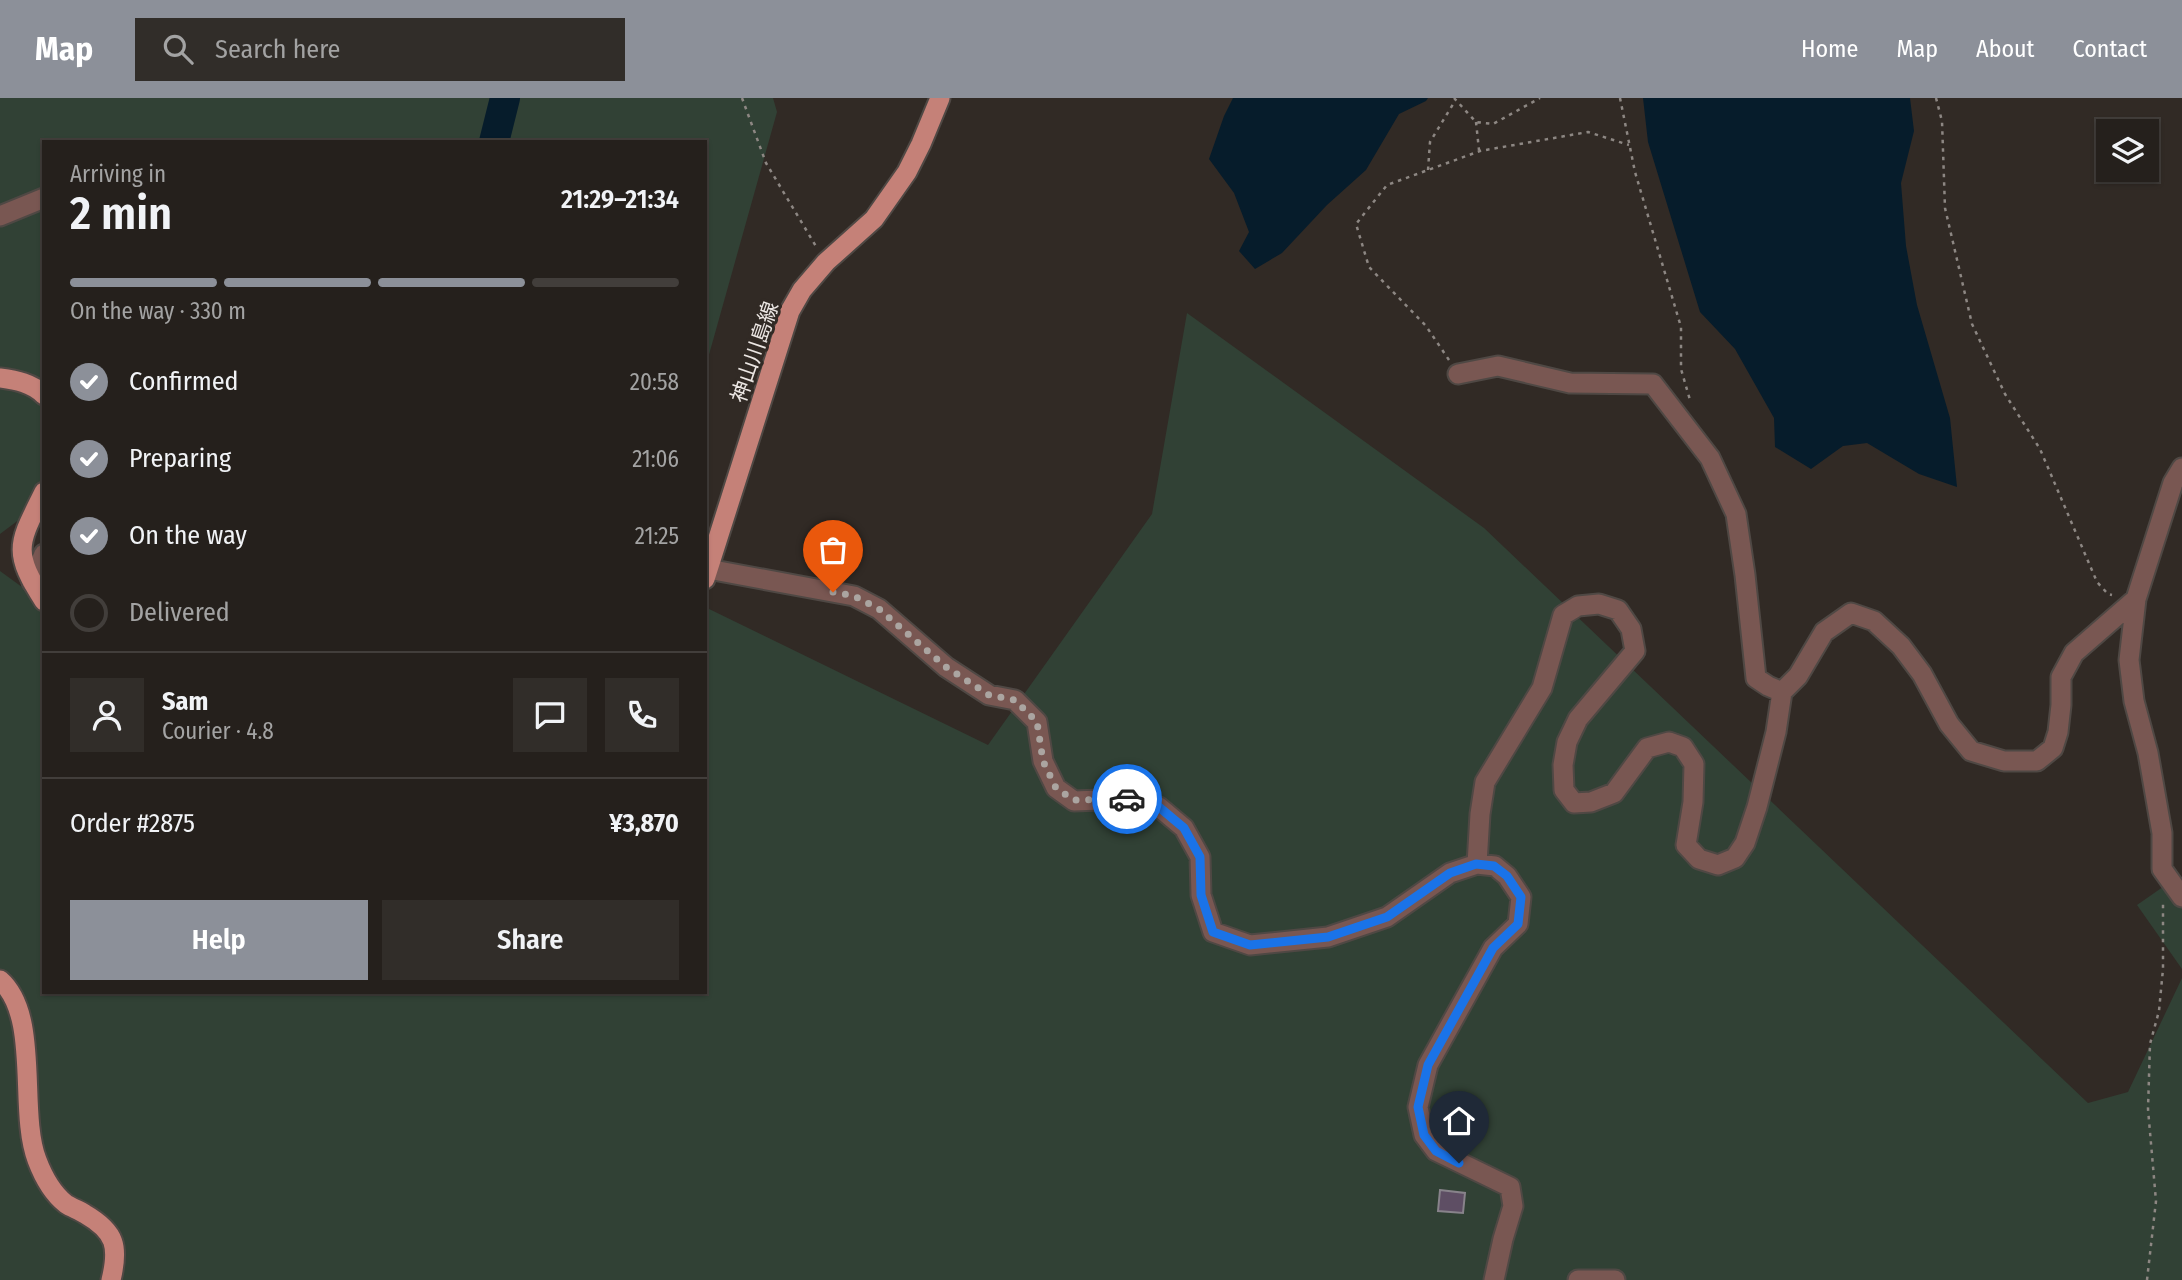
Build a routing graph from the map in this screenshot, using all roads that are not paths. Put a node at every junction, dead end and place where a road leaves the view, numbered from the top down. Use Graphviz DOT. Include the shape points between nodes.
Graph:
graph roads {
  1 [pos="940,98"];
  2 [pos="42,199"];
  3 [pos="0,216"];
  4 [pos="1458,374"];
  5 [pos="0,378"];
  6 [pos="42,393"];
  7 [pos="2182,468"];
  8 [pos="42,496"];
  9 [pos="42,559"];
  10 [pos="707,574"];
  11 [pos="32,582"];
  12 [pos="42,598"];
  13 [pos="2136,599"];
  14 [pos="1782,692"];
  15 [pos="1476,864"];
  16 [pos="2182,897"];
  17 [pos="0,980"];
  18 [pos="111,1280"];
  19 [pos="1494,1280"];
  20 [pos="1578,1280"];
  21 [pos="1615,1280"];
  1 -- 10 [label="main road, 神山川島線" via="907,172 874,219 826,262 790,311"];
  2 -- 3 [label="street"];
  4 -- 14 [label="street" via="1498,366 1570,383 1653,384 1710,458 1736,514 1756,677"];
  5 -- 6 [label="main road" via="19,380"];
  7 -- 13 [label="street" via="2173,483"];
  8 -- 11 [label="main road" via="21,546"];
  9 -- 11 [label="street"];
  10 -- 15 [label="street" via="854,596 879,609 946,667 989,695 1015,700 1037,722 1043,761 1056,788 1074,800 1126,799 1159,807 1184,828 1200,857 1201,895 1213,932 1250,945 1328,937 1387,917 1450,873"];
  11 -- 12 [label="main road"];
  13 -- 14 [label="street" via="2074,653 2062,677 2053,748 2037,761 2004,761 1971,751 1901,646 1874,621 1851,614 1824,632 1798,676"];
  13 -- 16 [label="street" via="2129,660 2134,701 2162,833 2162,869"];
  14 -- 15 [label="street" via="1776,732 1745,843 1735,858 1718,865 1699,859 1686,845 1694,764 1683,747 1669,742 1647,748 1614,793 1591,802 1574,803 1564,790 1567,742 1578,719 1635,651 1631,629 1618,610 1599,604 1578,606 1563,615 1542,688 1485,782"];
  15 -- 19 [label="street" via="1494,866 1507,876 1521,897 1518,924 1493,948 1428,1065 1418,1107 1424,1135 1436,1151 1510,1187 1513,1206"];
  17 -- 18 [label="main road" via="16,1006 23,1030 30,1139 37,1161 66,1204 103,1226 114,1241"];
  20 -- 21 [label="street"];
}
